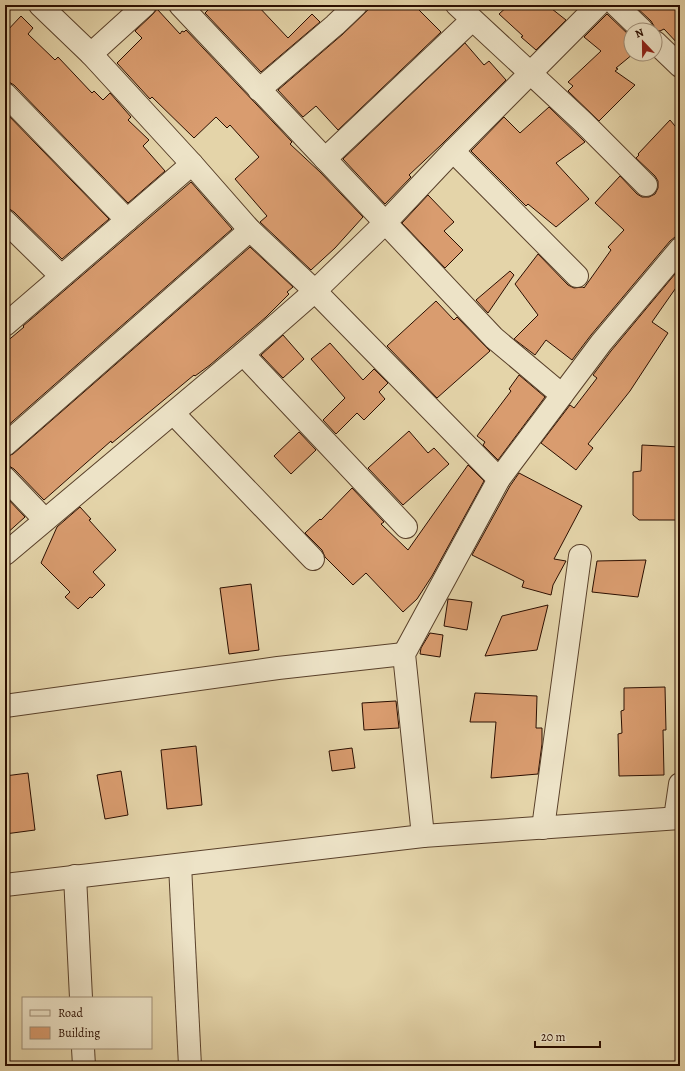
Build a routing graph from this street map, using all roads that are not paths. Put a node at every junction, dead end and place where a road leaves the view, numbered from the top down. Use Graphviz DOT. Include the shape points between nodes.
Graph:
graph roads {
  1 [pos="40,5"];
  2 [pos="145,5"];
  3 [pos="180,5"];
  4 [pos="598,5"];
  5 [pos="616,5"];
  6 [pos="344,9"];
  7 [pos="464,12"];
  8 [pos="634,22"];
  9 [pos="663,50"];
  10 [pos="91,54"];
  11 [pos="680,66"];
  12 [pos="530,73"];
  13 [pos="259,90"];
  14 [pos="5,94"];
  15 [pos="454,150"];
  16 [pos="325,159"];
  17 [pos="192,164"];
  18 [pos="646,185"];
  19 [pos="127,220"];
  20 [pos="5,221"];
  21 [pos="385,223"];
  22 [pos="250,230"];
  23 [pos="680,249"];
  24 [pos="61,276"];
  25 [pos="577,276"];
  26 [pos="315,290"];
  27 [pos="5,325"];
  28 [pos="243,354"];
  29 [pos="562,395"];
  30 [pos="173,413"];
  31 [pos="5,445"];
  32 [pos="5,478"];
  33 [pos="499,479"];
  34 [pos="45,520"];
  35 [pos="406,527"];
  36 [pos="5,554"];
  37 [pos="580,556"];
  38 [pos="313,559"];
  39 [pos="404,654"];
  40 [pos="5,706"];
  41 [pos="680,784"];
  42 [pos="677,818"];
  43 [pos="543,828"];
  44 [pos="423,836"];
  45 [pos="180,865"];
  46 [pos="75,876"];
  47 [pos="5,885"];
  48 [pos="80,997"];
  49 [pos="83,1049"];
  50 [pos="84,1066"];
  51 [pos="190,1066"];
  1 -- 10 [label="street"];
  2 -- 10 [label="street"];
  3 -- 13 [label="street"];
  4 -- 12 [label="street"];
  5 -- 8 [label="street"];
  6 -- 13 [label="street"];
  7 -- 12 [label="street"];
  7 -- 16 [label="street"];
  9 -- 11 [label="street"];
  10 -- 17 [label="street"];
  12 -- 15 [label="street"];
  12 -- 18 [label="street"];
  13 -- 16 [label="street"];
  14 -- 19 [label="street"];
  15 -- 21 [label="street"];
  15 -- 25 [label="street"];
  16 -- 21 [label="street"];
  17 -- 19 [label="street"];
  17 -- 22 [label="street"];
  19 -- 24 [label="street"];
  20 -- 24 [label="street"];
  21 -- 26 [label="street"];
  21 -- 29 [label="street" via="494,338"];
  22 -- 26 [label="street"];
  22 -- 31 [label="street"];
  23 -- 29 [label="street" via="601,343"];
  24 -- 27 [label="street"];
  26 -- 28 [label="street"];
  26 -- 33 [label="street"];
  28 -- 30 [label="street"];
  28 -- 35 [label="street"];
  29 -- 33 [label="street"];
  30 -- 34 [label="street"];
  30 -- 38 [label="street"];
  32 -- 34 [label="street"];
  33 -- 39 [label="street"];
  34 -- 36 [label="street"];
  37 -- 43 [label="street"];
  39 -- 40 [label="street" via="278,668"];
  39 -- 44 [label="street"];
  41 -- 42 [label="street"];
  42 -- 43 [label="street"];
  43 -- 44 [label="street"];
  44 -- 45 [label="street"];
  45 -- 46 [label="street"];
  45 -- 51 [label="street"];
  46 -- 47 [label="street"];
  46 -- 48 [label="street"];
  49 -- 50 [label="street"];
}
